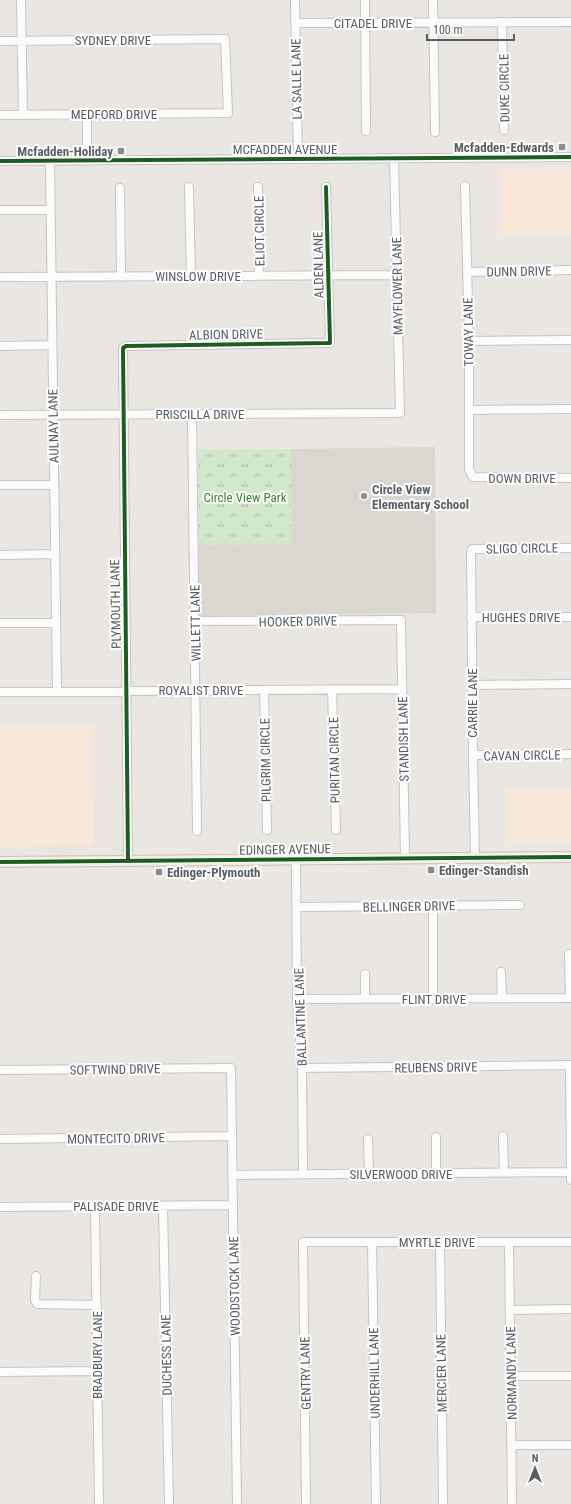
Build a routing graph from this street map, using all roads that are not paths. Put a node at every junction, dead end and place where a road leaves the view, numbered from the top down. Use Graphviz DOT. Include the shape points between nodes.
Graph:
graph roads {
  1 [pos="21,0"];
  2 [pos="295,0"];
  3 [pos="365,0"];
  4 [pos="433,0"];
  5 [pos="433,22"];
  6 [pos="502,22"];
  7 [pos="571,22"];
  8 [pos="295,23"];
  9 [pos="366,23"];
  10 [pos="0,41"];
  11 [pos="22,41"];
  12 [pos="228,113"];
  13 [pos="87,114"];
  14 [pos="0,115"];
  15 [pos="23,115"];
  16 [pos="504,130"];
  17 [pos="366,131"];
  18 [pos="435,132"];
  19 [pos="571,157"];
  20 [pos="394,158"];
  21 [pos="298,159"];
  22 [pos="0,161"];
  23 [pos="50,161"];
  24 [pos="87,161"];
  25 [pos="465,186"];
  26 [pos="189,187"];
  27 [pos="258,187"];
  28 [pos="326,187"];
  29 [pos="120,188"];
  30 [pos="0,210"];
  31 [pos="50,210"];
  32 [pos="571,270"];
  33 [pos="467,272"];
  34 [pos="396,275"];
  35 [pos="191,276"];
  36 [pos="259,276"];
  37 [pos="328,276"];
  38 [pos="0,277"];
  39 [pos="51,277"];
  40 [pos="122,277"];
  41 [pos="571,340"];
  42 [pos="469,341"];
  43 [pos="330,343"];
  44 [pos="52,345"];
  45 [pos="0,346"];
  46 [pos="123,348"];
  47 [pos="571,409"];
  48 [pos="469,410"];
  49 [pos="400,413"];
  50 [pos="192,414"];
  51 [pos="53,415"];
  52 [pos="124,415"];
  53 [pos="0,416"];
  54 [pos="473,477"];
  55 [pos="571,478"];
  56 [pos="0,485"];
  57 [pos="54,485"];
  58 [pos="571,548"];
  59 [pos="472,549"];
  60 [pos="55,554"];
  61 [pos="0,555"];
  62 [pos="471,617"];
  63 [pos="571,617"];
  64 [pos="401,620"];
  65 [pos="195,621"];
  66 [pos="0,623"];
  67 [pos="56,623"];
  68 [pos="571,684"];
  69 [pos="473,685"];
  70 [pos="402,689"];
  71 [pos="196,690"];
  72 [pos="264,690"];
  73 [pos="332,690"];
  74 [pos="57,691"];
  75 [pos="126,691"];
  76 [pos="0,692"];
  77 [pos="571,754"];
  78 [pos="473,755"];
  79 [pos="267,830"];
  80 [pos="336,830"];
  81 [pos="197,831"];
  82 [pos="571,857"];
  83 [pos="405,858"];
  84 [pos="475,858"];
  85 [pos="296,859"];
  86 [pos="128,861"];
  87 [pos="0,862"];
  88 [pos="520,905"];
  89 [pos="432,906"];
  90 [pos="297,907"];
  91 [pos="569,954"];
  92 [pos="501,972"];
  93 [pos="365,974"];
  94 [pos="502,998"];
  95 [pos="570,998"];
  96 [pos="298,999"];
  97 [pos="365,999"];
  98 [pos="433,999"];
  99 [pos="231,1068"];
  100 [pos="302,1068"];
  101 [pos="0,1070"];
  102 [pos="570,1093"];
  103 [pos="232,1136"];
  104 [pos="503,1136"];
  105 [pos="436,1137"];
  106 [pos="0,1139"];
  107 [pos="368,1139"];
  108 [pos="571,1172"];
  109 [pos="436,1173"];
  110 [pos="504,1173"];
  111 [pos="303,1174"];
  112 [pos="369,1174"];
  113 [pos="232,1175"];
  114 [pos="571,1180"];
  115 [pos="233,1205"];
  116 [pos="163,1206"];
  117 [pos="0,1207"];
  118 [pos="94,1207"];
  119 [pos="303,1242"];
  120 [pos="372,1242"];
  121 [pos="440,1242"];
  122 [pos="509,1242"];
  123 [pos="571,1242"];
  124 [pos="36,1276"];
  125 [pos="96,1305"];
  126 [pos="571,1309"];
  127 [pos="510,1310"];
  128 [pos="97,1371"];
  129 [pos="0,1372"];
  130 [pos="512,1376"];
  131 [pos="571,1376"];
  132 [pos="512,1445"];
  133 [pos="571,1445"];
  134 [pos="99,1504"];
  135 [pos="169,1504"];
  136 [pos="238,1504"];
  137 [pos="306,1504"];
  138 [pos="376,1504"];
  139 [pos="443,1504"];
  140 [pos="512,1504"];
  1 -- 11 [label="street"];
  2 -- 8 [label="street, LA SALLE LANE"];
  3 -- 9 [label="street"];
  4 -- 5 [label="street"];
  5 -- 6 [label="street, CITADEL DRIVE"];
  5 -- 9 [label="street, CITADEL DRIVE"];
  5 -- 18 [label="street"];
  6 -- 7 [label="street, CITADEL DRIVE"];
  6 -- 16 [label="street, DUKE CIRCLE"];
  8 -- 9 [label="street, CITADEL DRIVE"];
  8 -- 21 [label="street, LA SALLE LANE"];
  9 -- 17 [label="street"];
  10 -- 11 [label="street, SYDNEY DRIVE"];
  11 -- 12 [label="street, SYDNEY DRIVE" via="225,39"];
  11 -- 15 [label="street"];
  12 -- 13 [label="street, MEDFORD DRIVE"];
  13 -- 15 [label="street, MEDFORD DRIVE"];
  13 -- 24 [label="street"];
  14 -- 15 [label="street, MEDFORD DRIVE"];
  19 -- 20 [label="street, MCFADDEN AVENUE"];
  20 -- 21 [label="street, MCFADDEN AVENUE"];
  20 -- 34 [label="street, MAYFLOWER LANE"];
  21 -- 24 [label="street, MCFADDEN AVENUE"];
  22 -- 23 [label="street, MCFADDEN AVENUE"];
  23 -- 24 [label="street, MCFADDEN AVENUE"];
  23 -- 31 [label="street, AULNAY LANE"];
  25 -- 33 [label="street, TOWAY LANE"];
  26 -- 35 [label="street"];
  27 -- 36 [label="street, ELIOT CIRCLE"];
  28 -- 37 [label="street, ALDEN LANE"];
  29 -- 40 [label="street"];
  30 -- 31 [label="street"];
  31 -- 39 [label="street, AULNAY LANE"];
  32 -- 33 [label="street, DUNN DRIVE"];
  33 -- 42 [label="street, TOWAY LANE"];
  34 -- 37 [label="street, WINSLOW DRIVE"];
  34 -- 49 [label="street, MAYFLOWER LANE"];
  35 -- 36 [label="street, WINSLOW DRIVE"];
  35 -- 40 [label="street, WINSLOW DRIVE"];
  36 -- 37 [label="street, WINSLOW DRIVE"];
  37 -- 43 [label="street, ALDEN LANE"];
  38 -- 39 [label="street, WINSLOW DRIVE"];
  39 -- 40 [label="street, WINSLOW DRIVE"];
  39 -- 44 [label="street, AULNAY LANE"];
  41 -- 42 [label="street"];
  42 -- 48 [label="street, TOWAY LANE"];
  43 -- 46 [label="street, ALBION DRIVE"];
  44 -- 45 [label="street"];
  44 -- 51 [label="street, AULNAY LANE"];
  46 -- 52 [label="street, PLYMOUTH LANE"];
  47 -- 48 [label="street"];
  48 -- 54 [label="street, TOWAY LANE" via="469,469"];
  49 -- 50 [label="street, PRISCILLA DRIVE"];
  50 -- 52 [label="street, PRISCILLA DRIVE"];
  50 -- 65 [label="street, WILLETT LANE"];
  51 -- 52 [label="street, PRISCILLA DRIVE"];
  51 -- 53 [label="street, PRISCILLA DRIVE"];
  51 -- 57 [label="street, AULNAY LANE"];
  52 -- 75 [label="street, PLYMOUTH LANE"];
  54 -- 55 [label="street, DOWN DRIVE"];
  56 -- 57 [label="street"];
  57 -- 60 [label="street, AULNAY LANE"];
  58 -- 59 [label="street, SLIGO CIRCLE"];
  59 -- 62 [label="street, CARRIE LANE"];
  60 -- 61 [label="street"];
  60 -- 67 [label="street, AULNAY LANE"];
  62 -- 63 [label="street, HUGHES DRIVE"];
  62 -- 69 [label="street, CARRIE LANE"];
  64 -- 65 [label="street, HOOKER DRIVE"];
  64 -- 70 [label="street, STANDISH LANE"];
  65 -- 71 [label="street, WILLETT LANE"];
  66 -- 67 [label="street"];
  67 -- 74 [label="street, AULNAY LANE"];
  68 -- 69 [label="street"];
  69 -- 78 [label="street, CARRIE LANE"];
  70 -- 73 [label="street, ROYALIST DRIVE"];
  70 -- 83 [label="street, STANDISH LANE"];
  71 -- 72 [label="street, ROYALIST DRIVE"];
  71 -- 75 [label="street, ROYALIST DRIVE"];
  71 -- 81 [label="street, WILLETT LANE"];
  72 -- 73 [label="street, ROYALIST DRIVE"];
  72 -- 79 [label="street, PILGRIM CIRCLE"];
  73 -- 80 [label="street, PURITAN CIRCLE"];
  74 -- 75 [label="street, ROYALIST DRIVE"];
  74 -- 76 [label="street, ROYALIST DRIVE"];
  75 -- 86 [label="street, PLYMOUTH LANE"];
  77 -- 78 [label="street, CAVAN CIRCLE"];
  78 -- 84 [label="street, CARRIE LANE"];
  82 -- 84 [label="main road, EDINGER AVENUE"];
  83 -- 84 [label="main road, EDINGER AVENUE"];
  83 -- 85 [label="main road, EDINGER AVENUE"];
  85 -- 86 [label="main road, EDINGER AVENUE"];
  85 -- 90 [label="street, BALLANTINE LANE"];
  86 -- 87 [label="main road, EDINGER AVENUE"];
  88 -- 89 [label="street, BELLINGER DRIVE"];
  89 -- 90 [label="street, BELLINGER DRIVE"];
  89 -- 98 [label="street"];
  90 -- 96 [label="street, BALLANTINE LANE"];
  91 -- 95 [label="street"];
  92 -- 94 [label="street"];
  93 -- 97 [label="street"];
  94 -- 95 [label="street, FLINT DRIVE"];
  94 -- 98 [label="street, FLINT DRIVE"];
  96 -- 97 [label="street, FLINT DRIVE"];
  96 -- 100 [label="street, BALLANTINE LANE"];
  97 -- 98 [label="street, FLINT DRIVE"];
  99 -- 101 [label="street, SOFTWIND DRIVE"];
  99 -- 103 [label="street, WOODSTOCK LANE"];
  100 -- 102 [label="street, REUBENS DRIVE" via="570,1065"];
  100 -- 111 [label="street, BALLANTINE LANE"];
  102 -- 108 [label="street"];
  103 -- 106 [label="street, MONTECITO DRIVE"];
  103 -- 113 [label="street, WOODSTOCK LANE"];
  104 -- 110 [label="street"];
  105 -- 109 [label="street"];
  107 -- 112 [label="street"];
  108 -- 110 [label="street, SILVERWOOD DRIVE"];
  108 -- 114 [label="street"];
  109 -- 110 [label="street, SILVERWOOD DRIVE"];
  109 -- 112 [label="street, SILVERWOOD DRIVE"];
  111 -- 112 [label="street, SILVERWOOD DRIVE"];
  111 -- 113 [label="street, SILVERWOOD DRIVE"];
  113 -- 115 [label="street, WOODSTOCK LANE"];
  115 -- 116 [label="street, PALISADE DRIVE"];
  115 -- 136 [label="street, WOODSTOCK LANE"];
  116 -- 118 [label="street, PALISADE DRIVE"];
  116 -- 135 [label="street, DUCHESS LANE"];
  117 -- 118 [label="street, PALISADE DRIVE"];
  118 -- 125 [label="street, BRADBURY LANE"];
  119 -- 120 [label="street, MYRTLE DRIVE"];
  119 -- 137 [label="street, GENTRY LANE"];
  120 -- 121 [label="street, MYRTLE DRIVE"];
  120 -- 138 [label="street, UNDERHILL LANE"];
  121 -- 122 [label="street, MYRTLE DRIVE"];
  121 -- 139 [label="street, MERCIER LANE"];
  122 -- 123 [label="street, MYRTLE DRIVE"];
  122 -- 127 [label="street, NORMANDY LANE"];
  124 -- 125 [label="street" via="35,1300 38,1304"];
  125 -- 128 [label="street, BRADBURY LANE"];
  126 -- 127 [label="street"];
  127 -- 130 [label="street, NORMANDY LANE"];
  128 -- 129 [label="street"];
  128 -- 134 [label="street, BRADBURY LANE"];
  130 -- 131 [label="street"];
  130 -- 132 [label="street, NORMANDY LANE"];
  132 -- 133 [label="street"];
  132 -- 140 [label="street, NORMANDY LANE"];
}
